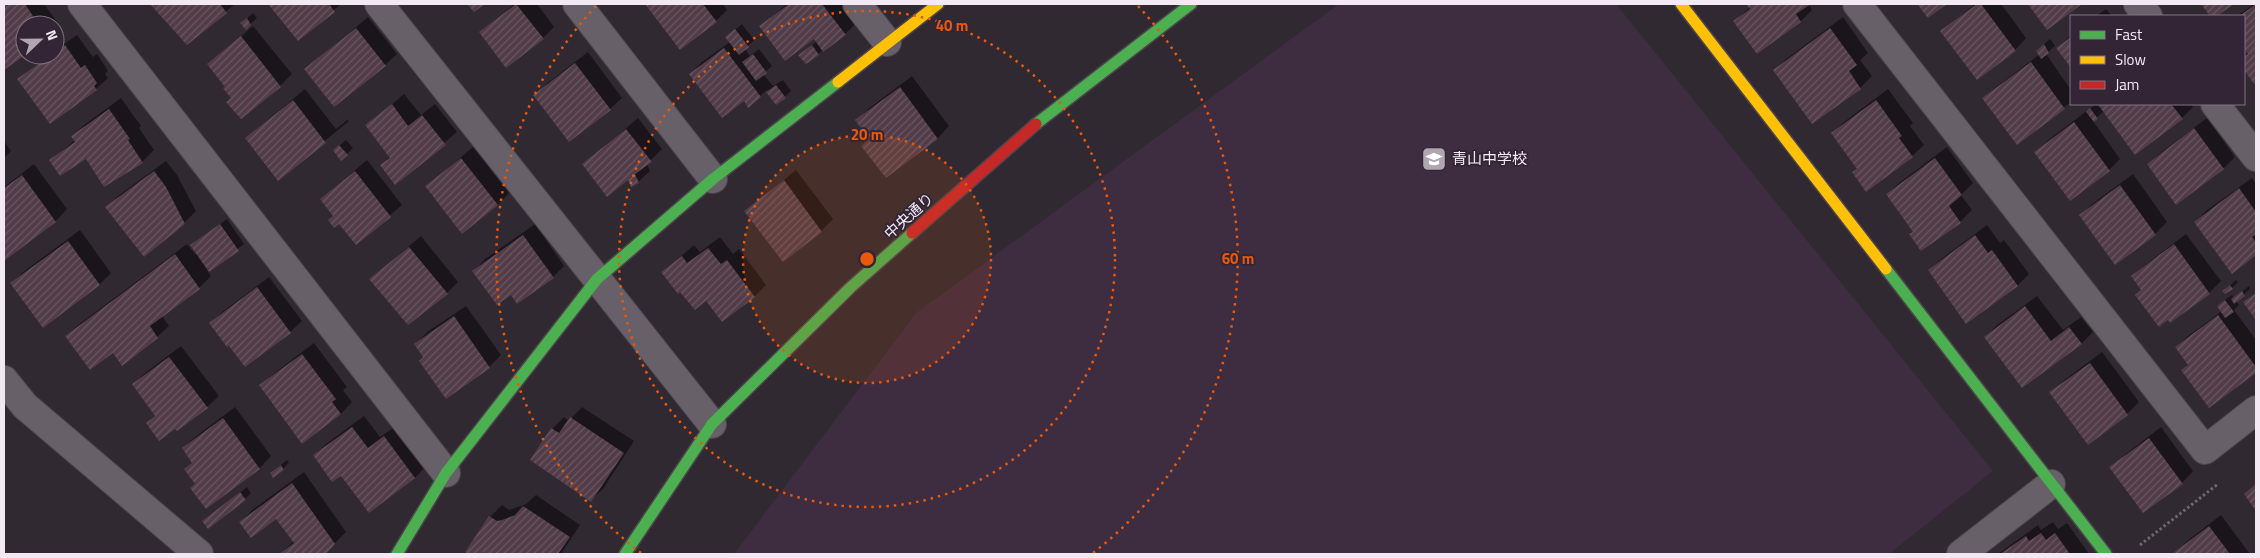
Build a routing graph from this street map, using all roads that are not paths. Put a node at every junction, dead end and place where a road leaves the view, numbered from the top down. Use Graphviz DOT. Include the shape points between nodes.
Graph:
graph roads {
  1 [pos="82,4"];
  2 [pos="379,4"];
  3 [pos="577,4"];
  4 [pos="857,4"];
  5 [pos="938,4"];
  6 [pos="1191,4"];
  7 [pos="1681,4"];
  8 [pos="1858,4"];
  9 [pos="2138,4"];
  10 [pos="2147,15"];
  11 [pos="887,42"];
  12 [pos="2217,105"];
  13 [pos="2256,157"];
  14 [pos="713,179"];
  15 [pos="597,279"];
  16 [pos="4,380"];
  17 [pos="2256,410"];
  18 [pos="712,424"];
  19 [pos="446,473"];
  20 [pos="2052,484"];
  21 [pos="199,554"];
  22 [pos="397,554"];
  23 [pos="625,554"];
  24 [pos="1961,554"];
  25 [pos="2106,554"];
  1 -- 19 [label="street"];
  2 -- 15 [label="street"];
  3 -- 14 [label="street"];
  4 -- 11 [label="street"];
  5 -- 11 [label="street"];
  6 -- 18 [label="street, 中央通り" via="1013,143 851,287"];
  7 -- 20 [label="street"];
  8 -- 17 [label="street" via="2205,450"];
  9 -- 10 [label="street"];
  11 -- 14 [label="street"];
  12 -- 13 [label="street"];
  14 -- 15 [label="street"];
  15 -- 18 [label="street"];
  15 -- 19 [label="street"];
  16 -- 21 [label="street" via="25,406"];
  18 -- 23 [label="street, 中央通り"];
  19 -- 22 [label="street"];
  20 -- 24 [label="street"];
  20 -- 25 [label="street"];
}
